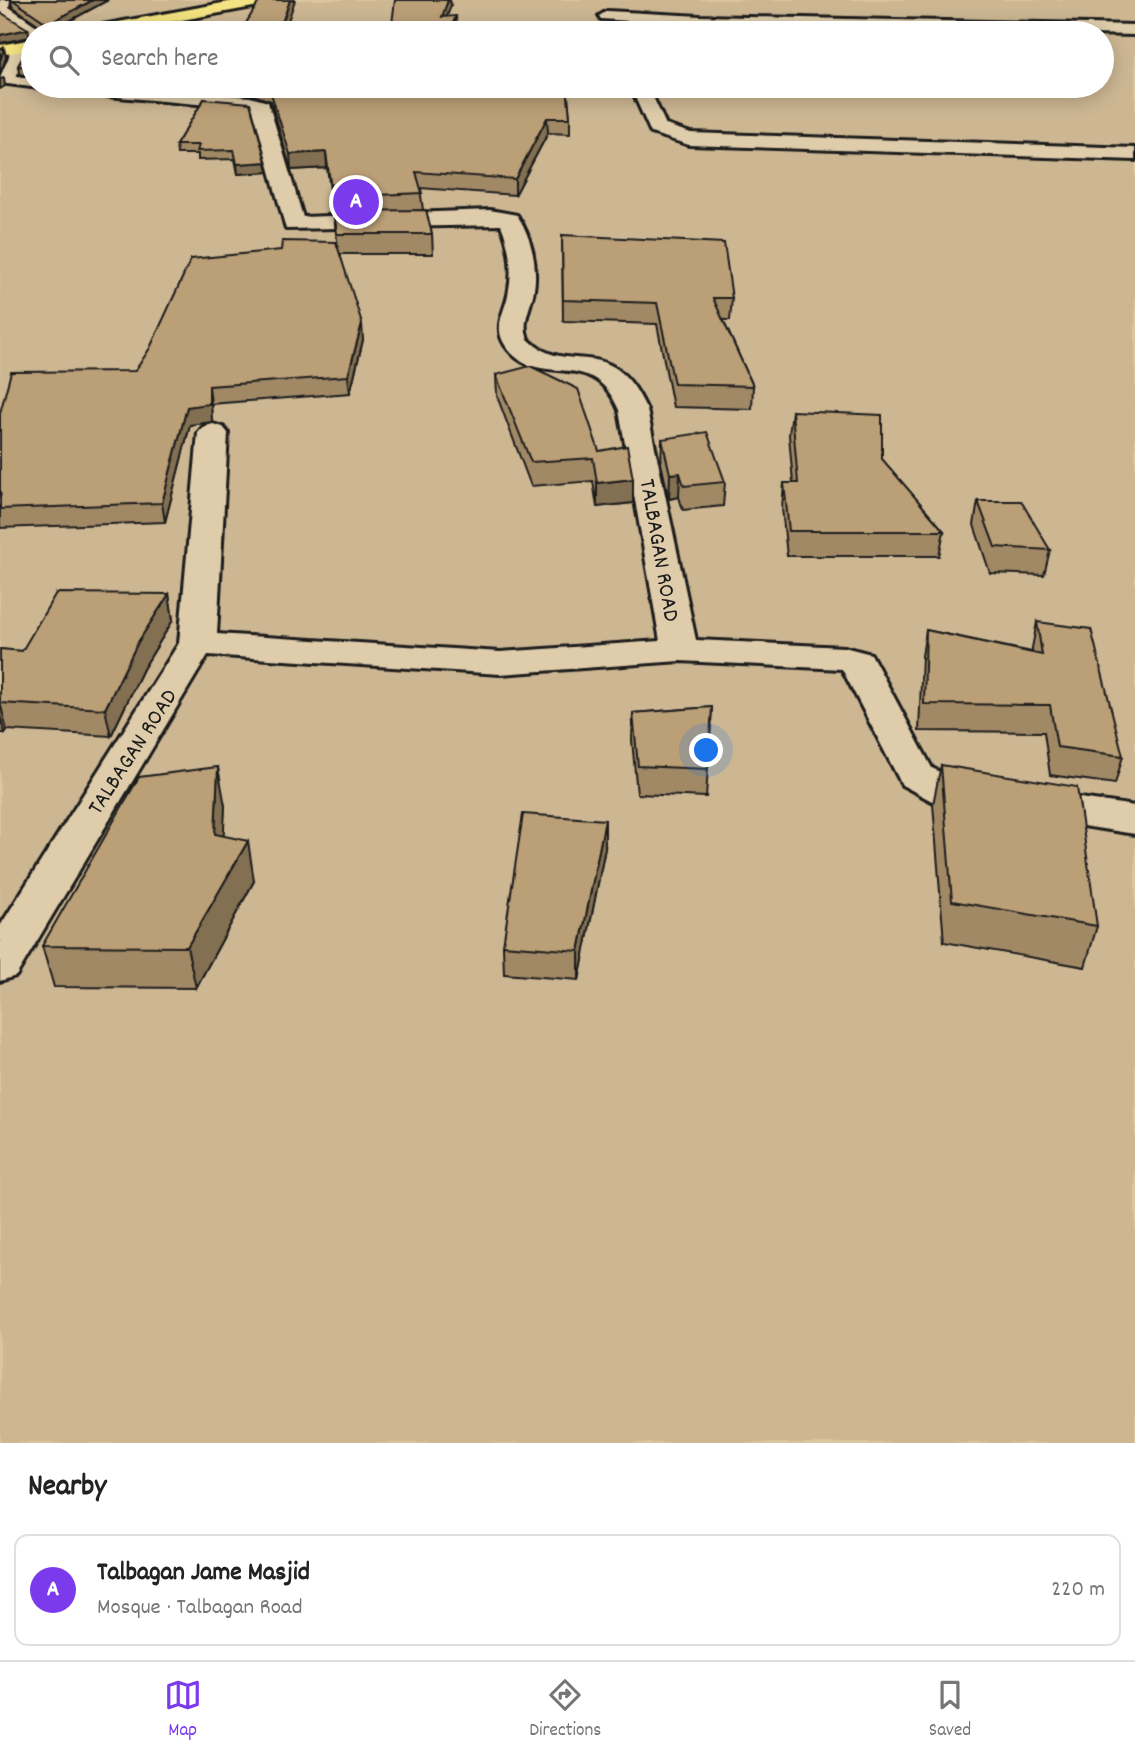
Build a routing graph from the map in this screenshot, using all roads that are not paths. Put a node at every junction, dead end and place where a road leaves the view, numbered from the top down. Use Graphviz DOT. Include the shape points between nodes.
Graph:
graph roads {
  1 [pos="2,0"];
  2 [pos="264,0"];
  3 [pos="598,0"];
  4 [pos="607,16"];
  5 [pos="151,21"];
  6 [pos="610,21"];
  7 [pos="701,21"];
  8 [pos="21,24"];
  9 [pos="1114,30"];
  10 [pos="1135,30"];
  11 [pos="21,46"];
  12 [pos="0,50"];
  13 [pos="21,53"];
  14 [pos="21,82"];
  15 [pos="191,98"];
  16 [pos="644,98"];
  17 [pos="1135,154"];
  18 [pos="213,433"];
  19 [pos="197,643"];
  20 [pos="680,650"];
  21 [pos="1135,820"];
  22 [pos="0,963"];
  1 -- 8 [label="street" via="1,8"];
  2 -- 5 [label="highway"];
  3 -- 4 [label="street"];
  4 -- 6 [label="street"];
  4 -- 7 [label="street"];
  9 -- 10 [label="street"];
  11 -- 12 [label="highway"];
  13 -- 14 [label="street" via="5,79"];
  15 -- 20 [label="street, TALBAGAN ROAD" via="261,106 294,224 509,220 519,244 522,288 510,329 518,345 535,356 606,371 625,392 646,467 655,538"];
  16 -- 17 [label="street" via="658,129 689,138"];
  18 -- 19 [label="street"];
  19 -- 20 [label="street, TALBAGAN ROAD" via="500,663"];
  19 -- 22 [label="street, TALBAGAN ROAD"];
  20 -- 21 [label="street" via="844,657 858,662 909,767 925,784 946,792"];
}
